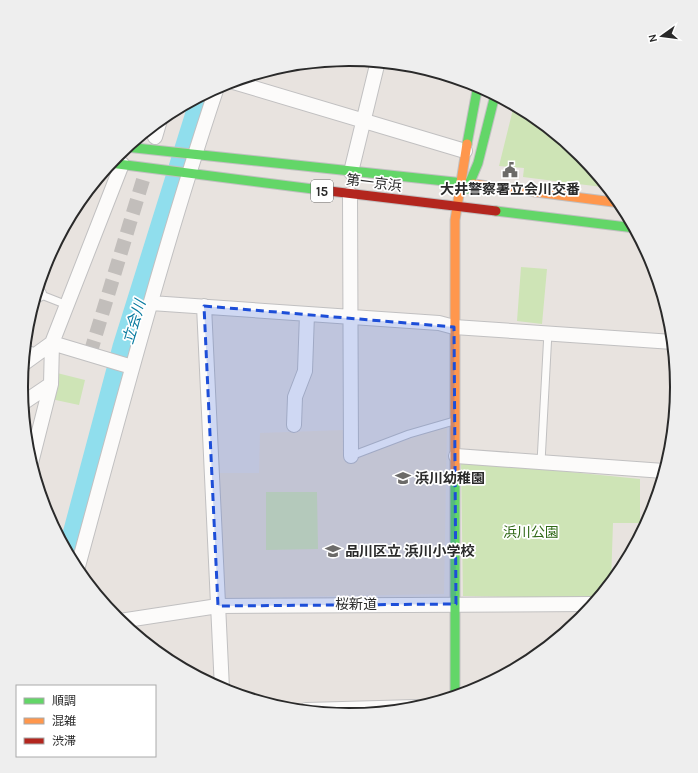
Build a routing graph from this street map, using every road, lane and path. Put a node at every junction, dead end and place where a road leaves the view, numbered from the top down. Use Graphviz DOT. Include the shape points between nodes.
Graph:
graph roads {
  1 [pos="377,67"];
  2 [pos="242,84"];
  3 [pos="477,92"];
  4 [pos="214,96"];
  5 [pos="494,100"];
  6 [pos="363,120"];
  7 [pos="157,130"];
  8 [pos="155,137"];
  9 [pos="134,148"];
  10 [pos="465,151"];
  11 [pos="192,155"];
  12 [pos="118,164"];
  13 [pos="115,168"];
  14 [pos="351,172"];
  15 [pos="186,173"];
  16 [pos="460,184"];
  17 [pos="470,184"];
  18 [pos="350,194"];
  19 [pos="612,202"];
  20 [pos="456,208"];
  21 [pos="628,227"];
  22 [pos="41,295"];
  23 [pos="150,303"];
  24 [pos="68,305"];
  25 [pos="204,306"];
  26 [pos="307,314"];
  27 [pos="350,317"];
  28 [pos="454,326"];
  29 [pos="548,332"];
  30 [pos="666,341"];
  31 [pos="52,343"];
  32 [pos="30,350"];
  33 [pos="39,354"];
  34 [pos="30,360"];
  35 [pos="130,366"];
  36 [pos="51,384"];
  37 [pos="29,399"];
  38 [pos="456,420"];
  39 [pos="294,425"];
  40 [pos="34,450"];
  41 [pos="351,456"];
  42 [pos="456,456"];
  43 [pos="541,462"];
  44 [pos="659,471"];
  45 [pos="79,561"];
  46 [pos="456,604"];
  47 [pos="584,604"];
  48 [pos="218,606"];
  49 [pos="129,620"];
  50 [pos="222,681"];
  51 [pos="457,688"];
  1 -- 6 [label="street"];
  2 -- 6 [label="street"];
  3 -- 10 [label="main road"];
  4 -- 11 [label="street"];
  5 -- 17 [label="main road"];
  6 -- 10 [label="street"];
  6 -- 14 [label="street"];
  7 -- 8 [label="street"];
  9 -- 11 [label="main road, 第一京浜 / 15"];
  10 -- 16 [label="main road"];
  11 -- 14 [label="main road, 第一京浜 / 15"];
  11 -- 15 [label="street"];
  12 -- 15 [label="main road, 第一京浜 / 15"];
  13 -- 24 [label="street"];
  14 -- 16 [label="main road, 第一京浜 / 15"];
  15 -- 18 [label="main road, 第一京浜 / 15"];
  15 -- 23 [label="street"];
  16 -- 17 [label="main road, 第一京浜 / 15"];
  16 -- 20 [label="main road"];
  17 -- 19 [label="main road, 第一京浜 / 15"];
  17 -- 20 [label="main road"];
  18 -- 20 [label="main road, 第一京浜 / 15"];
  18 -- 27 [label="street"];
  20 -- 21 [label="main road, 第一京浜 / 15"];
  20 -- 28 [label="main road"];
  22 -- 24 [label="lane"];
  23 -- 25 [label="street"];
  23 -- 35 [label="street"];
  24 -- 31 [label="street"];
  25 -- 26 [label="street"];
  25 -- 48 [label="street"];
  26 -- 27 [label="street"];
  26 -- 39 [label="street" via="305,371 295,397"];
  27 -- 28 [label="street"];
  27 -- 41 [label="street"];
  28 -- 29 [label="street"];
  28 -- 38 [label="main road"];
  29 -- 30 [label="street"];
  29 -- 43 [label="lane"];
  31 -- 33 [label="street"];
  31 -- 35 [label="street"];
  31 -- 36 [label="street"];
  32 -- 33 [label="lane"];
  33 -- 34 [label="street"];
  35 -- 45 [label="street"];
  36 -- 37 [label="street"];
  36 -- 40 [label="street"];
  38 -- 41 [label="lane"];
  38 -- 42 [label="main road"];
  42 -- 43 [label="street"];
  42 -- 46 [label="main road"];
  43 -- 44 [label="street"];
  46 -- 47 [label="street, 桜新道"];
  46 -- 48 [label="street, 桜新道"];
  46 -- 51 [label="main road"];
  48 -- 49 [label="street, 桜新道"];
  48 -- 50 [label="street"];
}
